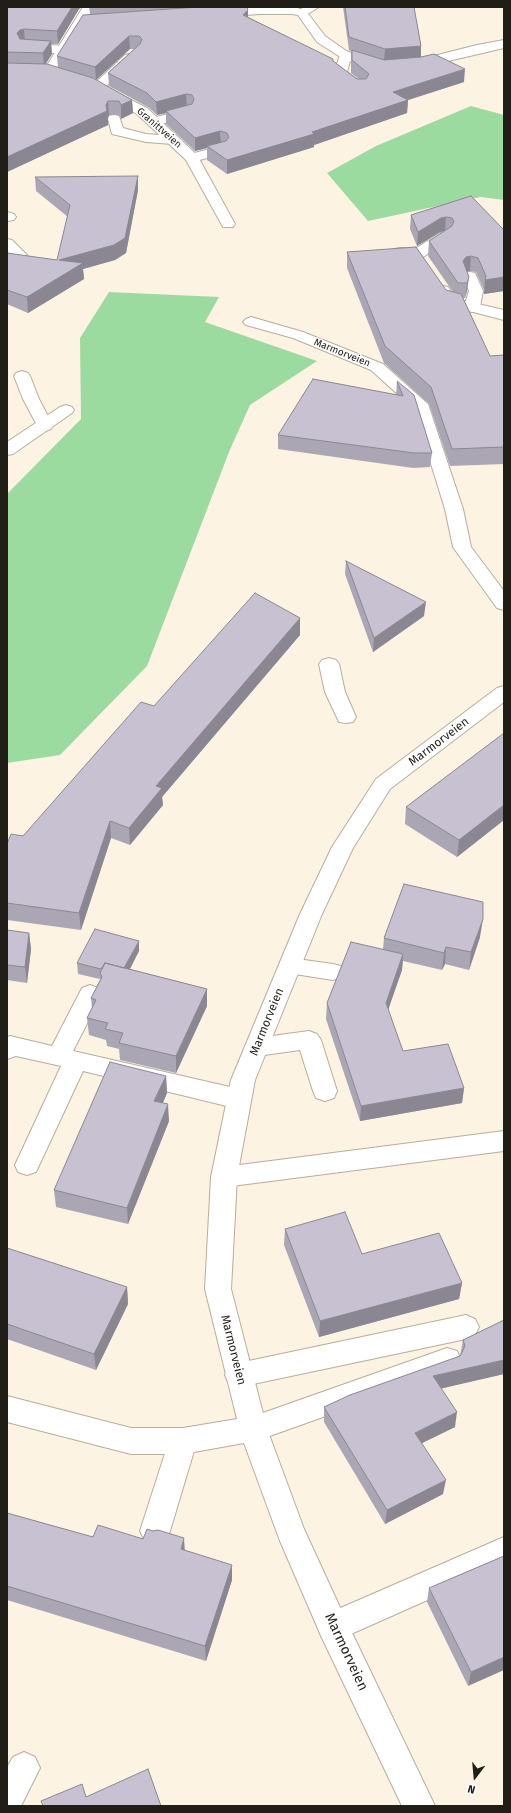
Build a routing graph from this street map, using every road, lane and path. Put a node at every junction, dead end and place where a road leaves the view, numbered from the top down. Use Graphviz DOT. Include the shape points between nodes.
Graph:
graph roads {
  1 [pos="314,7"];
  2 [pos="88,9"];
  3 [pos="101,9"];
  4 [pos="222,10"];
  5 [pos="297,10"];
  6 [pos="206,14"];
  7 [pos="95,22"];
  8 [pos="79,23"];
  9 [pos="504,44"];
  10 [pos="26,47"];
  11 [pos="63,50"];
  12 [pos="346,50"];
  13 [pos="135,53"];
  14 [pos="405,66"];
  15 [pos="383,68"];
  16 [pos="35,71"];
  17 [pos="49,72"];
  18 [pos="63,76"];
  19 [pos="84,83"];
  20 [pos="98,87"];
  21 [pos="361,88"];
  22 [pos="187,113"];
  23 [pos="114,119"];
  24 [pos="154,122"];
  25 [pos="173,140"];
  26 [pos="221,150"];
  27 [pos="192,158"];
  28 [pos="228,224"];
  29 [pos="445,236"];
  30 [pos="7,244"];
  31 [pos="400,252"];
  32 [pos="22,258"];
  33 [pos="427,266"];
  34 [pos="470,276"];
  35 [pos="472,307"];
  36 [pos="504,315"];
  37 [pos="251,322"];
  38 [pos="22,376"];
  39 [pos="66,410"];
  40 [pos="46,426"];
  41 [pos="7,450"];
  42 [pos="503,602"];
  43 [pos="329,664"];
  44 [pos="504,692"];
  45 [pos="346,717"];
  46 [pos="290,966"];
  47 [pos="333,972"];
  48 [pos="90,994"];
  49 [pos="256,1047"];
  50 [pos="7,1050"];
  51 [pos="67,1058"];
  52 [pos="325,1091"];
  53 [pos="239,1099"];
  54 [pos="504,1141"];
  55 [pos="26,1165"];
  56 [pos="224,1177"];
  57 [pos="466,1327"];
  58 [pos="447,1360"];
  59 [pos="239,1375"];
  60 [pos="7,1409"];
  61 [pos="253,1429"];
  62 [pos="183,1441"];
  63 [pos="155,1530"];
  64 [pos="504,1551"];
  65 [pos="333,1628"];
  66 [pos="24,1768"];
  67 [pos="7,1800"];
  68 [pos="419,1806"];
  1 -- 5 [label="street"];
  2 -- 3 [label="street"];
  2 -- 8 [label="street"];
  4 -- 5 [label="street"];
  4 -- 6 [label="street"];
  5 -- 12 [label="street" via="321,39"];
  7 -- 8 [label="street"];
  8 -- 11 [label="street"];
  9 -- 14 [label="street" via="420,65"];
  10 -- 11 [label="street"];
  11 -- 17 [label="street"];
  12 -- 15 [label="street"];
  12 -- 21 [label="street" via="340,74"];
  13 -- 20 [label="street"];
  16 -- 17 [label="street"];
  17 -- 18 [label="street"];
  19 -- 20 [label="street, Granittveien"];
  20 -- 24 [label="street, Granittveien" via="142,111"];
  22 -- 24 [label="street"];
  23 -- 25 [label="street" via="117,131 146,138"];
  24 -- 25 [label="street, Granittveien"];
  25 -- 27 [label="street, Granittveien"];
  26 -- 27 [label="street"];
  27 -- 28 [label="street, Granittveien"];
  29 -- 33 [label="street"];
  30 -- 32 [label="street"];
  31 -- 33 [label="street"];
  33 -- 35 [label="street" via="451,302"];
  34 -- 35 [label="street" via="476,291"];
  35 -- 36 [label="street"];
  37 -- 42 [label="street, Marmorveien" via="298,335 377,367 422,407 454,509 462,547"];
  38 -- 40 [label="street"];
  39 -- 40 [label="street"];
  40 -- 41 [label="street"];
  43 -- 45 [label="street" via="335,692"];
  44 -- 46 [label="street, Marmorveien" via="383,784 343,847"];
  46 -- 47 [label="street"];
  46 -- 49 [label="street, Marmorveien"];
  48 -- 51 [label="street"];
  49 -- 52 [label="street" via="309,1040"];
  49 -- 53 [label="street, Marmorveien" via="243,1080"];
  50 -- 51 [label="street" via="10,1045"];
  51 -- 53 [label="street"];
  51 -- 55 [label="street"];
  53 -- 56 [label="street, Marmorveien"];
  54 -- 56 [label="street"];
  56 -- 59 [label="street, Marmorveien" via="218,1289"];
  57 -- 59 [label="street"];
  58 -- 61 [label="street"];
  59 -- 61 [label="street, Marmorveien"];
  60 -- 62 [label="street" via="131,1441"];
  61 -- 62 [label="street"];
  61 -- 65 [label="street, Marmorveien" via="290,1531"];
  62 -- 63 [label="street"];
  64 -- 65 [label="street"];
  65 -- 68 [label="street, Marmorveien"];
  66 -- 67 [label="street"];
}
